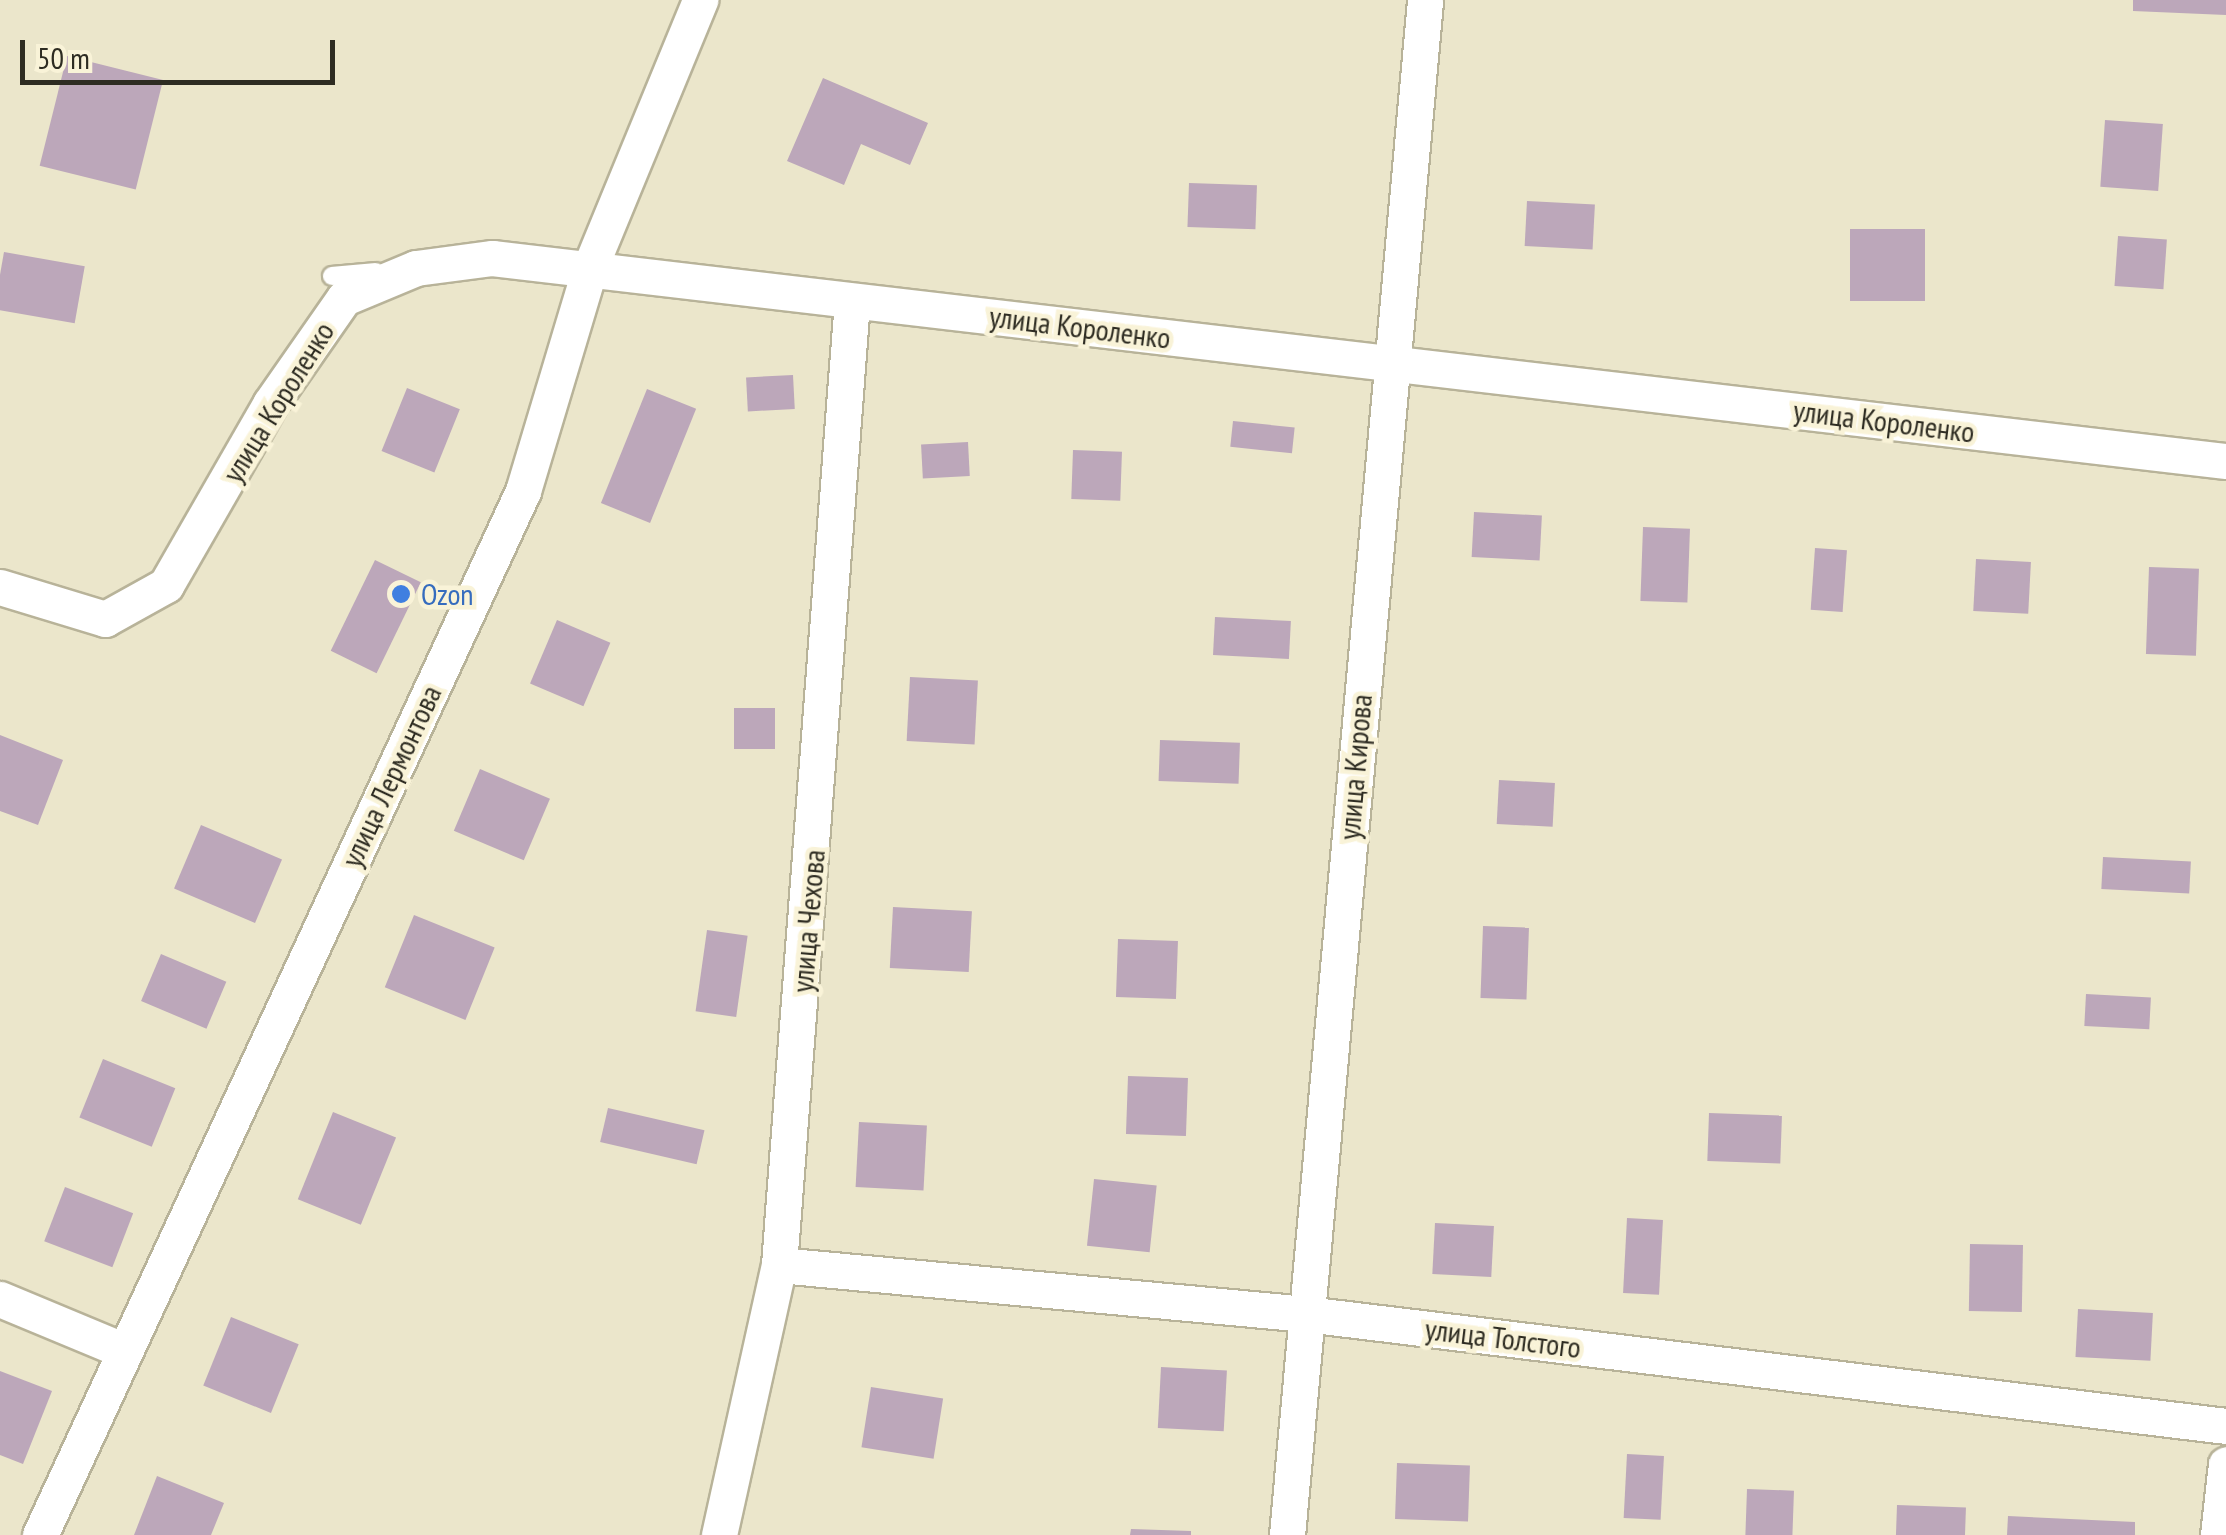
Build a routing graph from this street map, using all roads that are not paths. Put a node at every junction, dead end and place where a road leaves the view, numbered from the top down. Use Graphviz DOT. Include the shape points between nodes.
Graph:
graph roads {
  1 [pos="700,0"];
  2 [pos="1424,0"];
  3 [pos="591,264"];
  4 [pos="416,268"];
  5 [pos="332,276"];
  6 [pos="852,301"];
  7 [pos="1392,363"];
  8 [pos="2226,461"];
  9 [pos="0,588"];
  10 [pos="778,1264"];
  11 [pos="0,1299"];
  12 [pos="1306,1314"];
  13 [pos="125,1351"];
  14 [pos="2226,1426"];
  15 [pos="2226,1464"];
  16 [pos="40,1535"];
  17 [pos="719,1535"];
  18 [pos="1287,1535"];
  19 [pos="2218,1535"];
  1 -- 3 [label="street, улица Лермонтова"];
  2 -- 7 [label="street, улица Кирова"];
  3 -- 4 [label="street, улица Короленко" via="492,258"];
  3 -- 6 [label="street, улица Короленко"];
  3 -- 13 [label="street, улица Лермонтова" via="523,491"];
  4 -- 5 [label="lane"];
  4 -- 9 [label="street, улица Короленко" via="344,298 270,404 166,585 105,619"];
  6 -- 7 [label="street, улица Короленко"];
  6 -- 10 [label="street, улица Чехова"];
  7 -- 8 [label="street, улица Короленко"];
  7 -- 12 [label="street, улица Кирова"];
  10 -- 12 [label="street, улица Толстого"];
  10 -- 17 [label="street, улица Чехова"];
  11 -- 13 [label="street"];
  12 -- 14 [label="street, улица Толстого"];
  12 -- 18 [label="street, улица Кирова"];
  13 -- 16 [label="street, улица Лермонтова"];
  15 -- 19 [label="street"];
}
